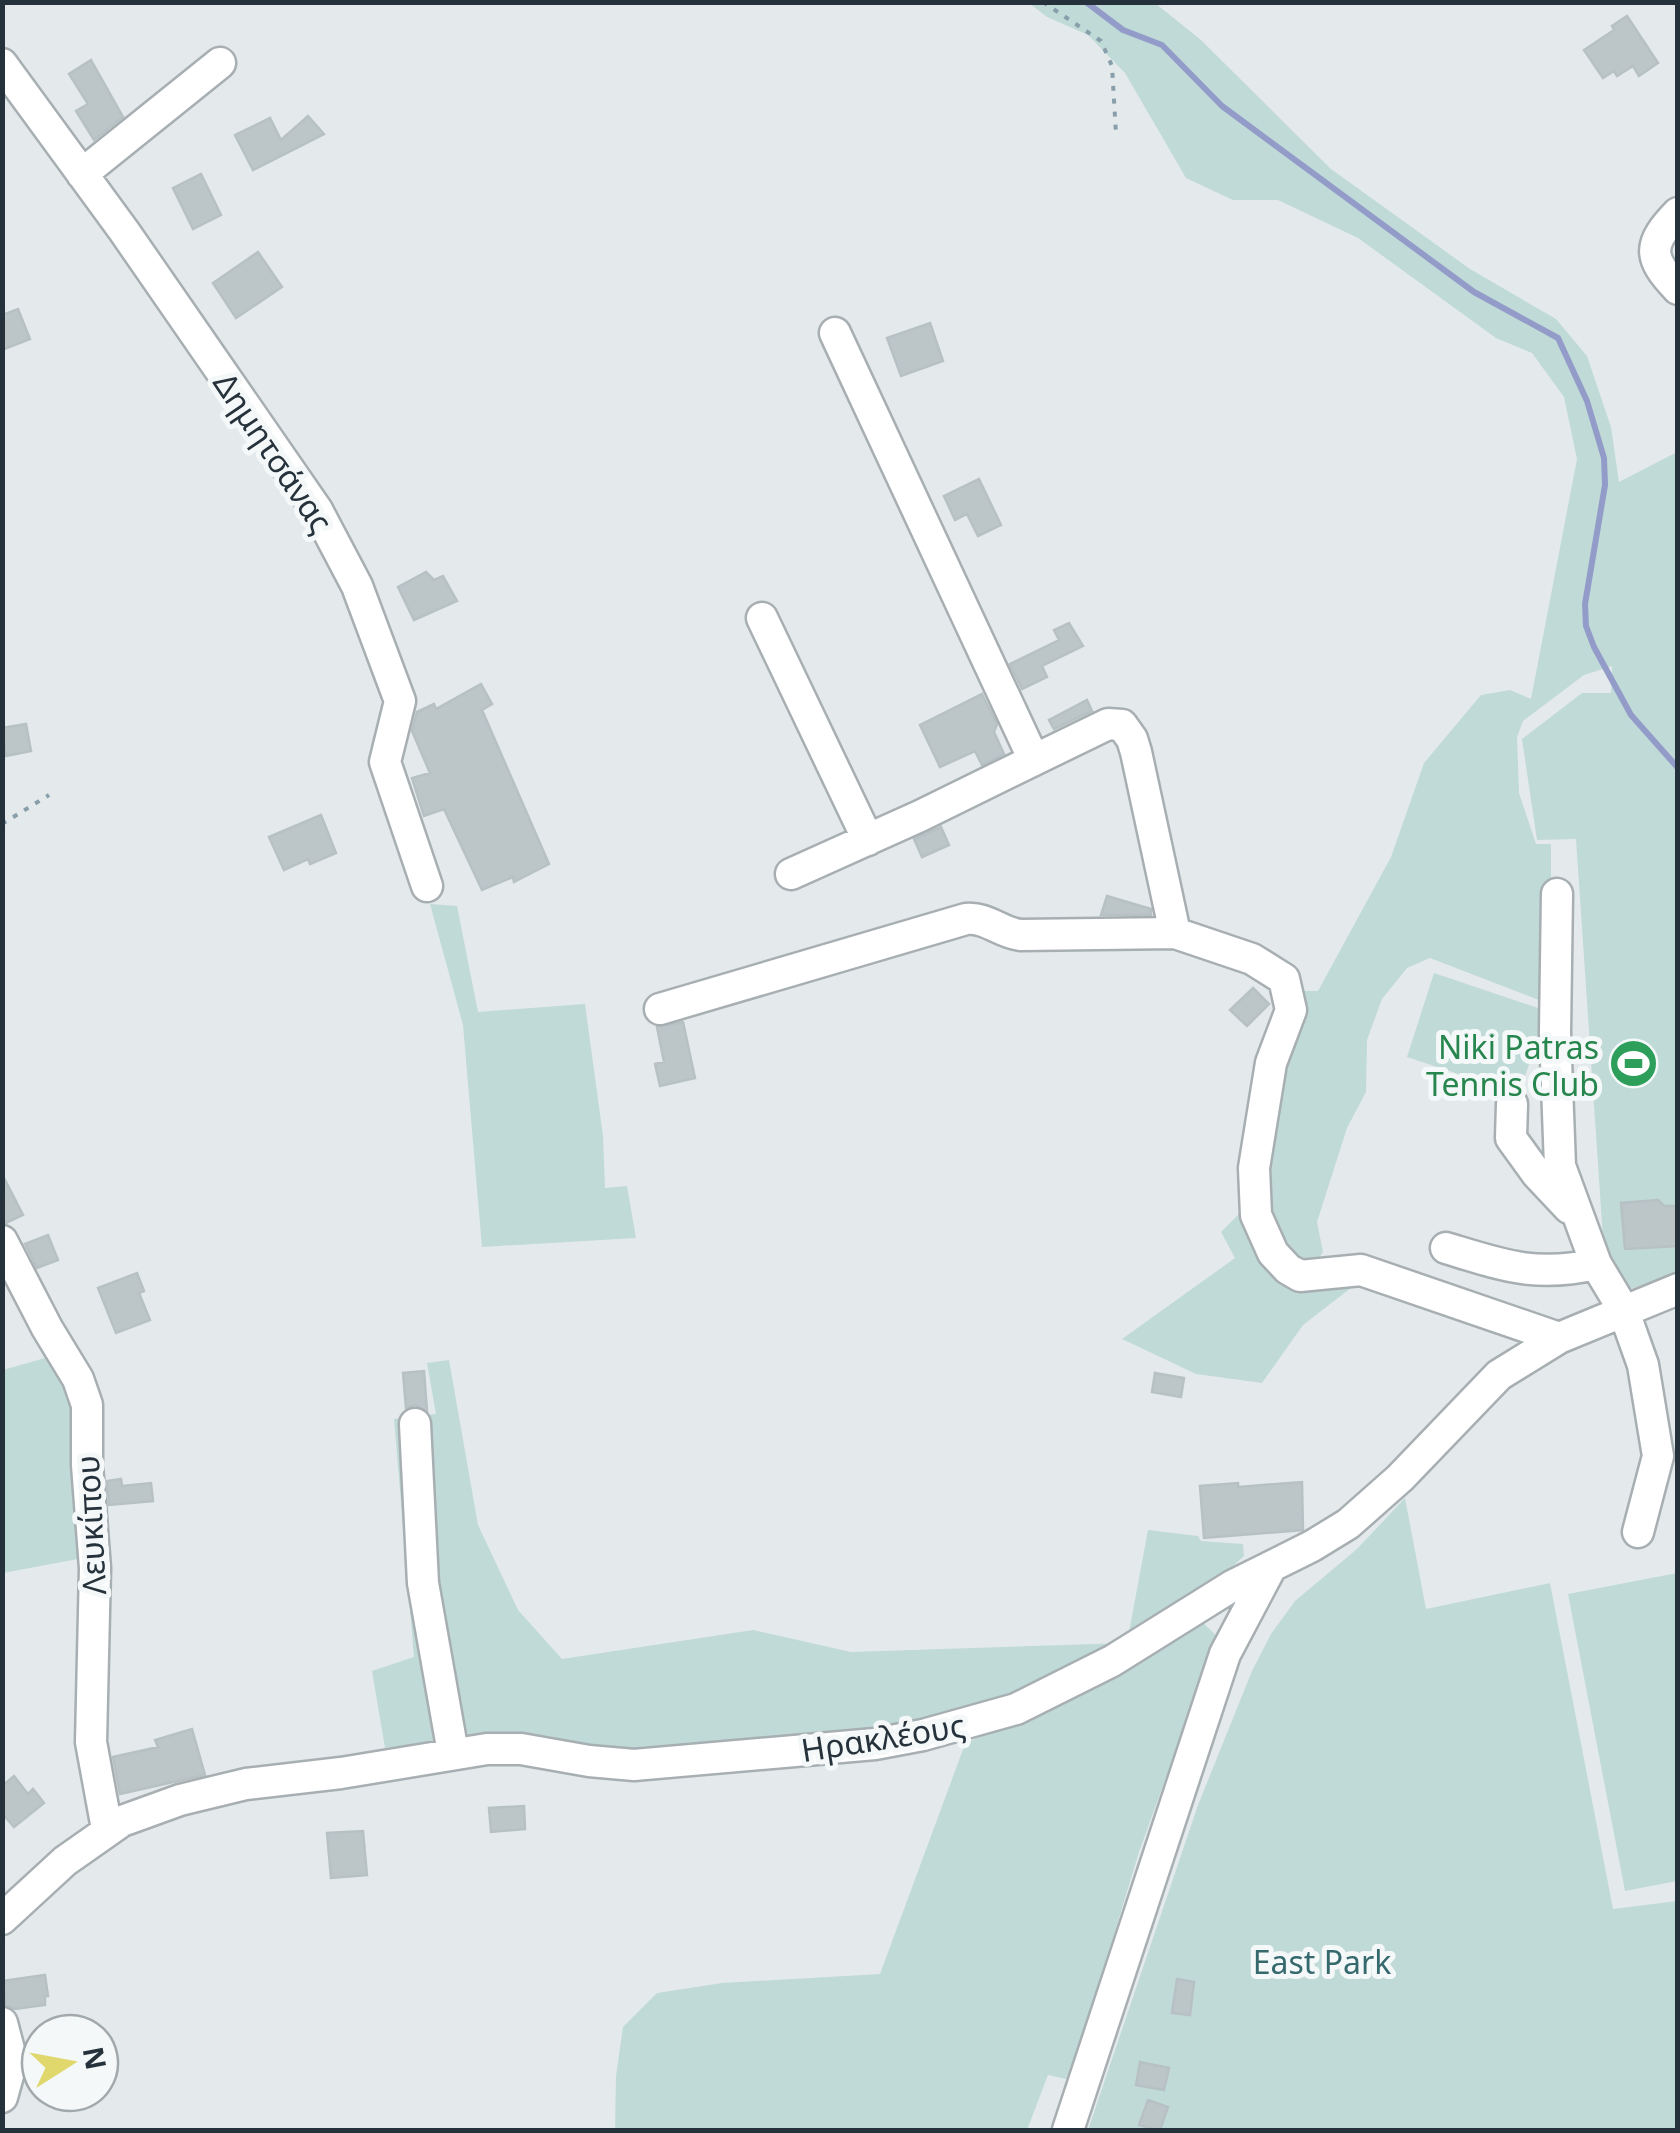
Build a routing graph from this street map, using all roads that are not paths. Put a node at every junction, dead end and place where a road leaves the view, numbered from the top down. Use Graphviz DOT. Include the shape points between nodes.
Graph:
graph roads {
  1 [pos="220,63"];
  2 [pos="2,64"];
  3 [pos="82,174"];
  4 [pos="1678,213"];
  5 [pos="1678,288"];
  6 [pos="835,333"];
  7 [pos="762,618"];
  8 [pos="1034,760"];
  9 [pos="868,840"];
  10 [pos="791,874"];
  11 [pos="427,886"];
  12 [pos="1558,894"];
  13 [pos="1175,933"];
  14 [pos="660,1008"];
  15 [pos="1512,1104"];
  16 [pos="1581,1222"];
  17 [pos="2,1241"];
  18 [pos="1446,1248"];
  19 [pos="1596,1264"];
  20 [pos="1678,1289"];
  21 [pos="1622,1310"];
  22 [pos="1559,1338"];
  23 [pos="415,1424"];
  24 [pos="1638,1532"];
  25 [pos="1271,1567"];
  26 [pos="453,1753"];
  27 [pos="107,1829"];
  28 [pos="2,1918"];
  29 [pos="2,2023"];
  30 [pos="2,2097"];
  31 [pos="1068,2130"];
  1 -- 3 [label="street"];
  2 -- 3 [label="street, Δημητσάνας"];
  3 -- 11 [label="street, Δημητσάνας" via="316,510 357,586 400,701 385,762"];
  4 -- 5 [label="street" via="1654,246 1662,272"];
  6 -- 8 [label="street"];
  7 -- 9 [label="street"];
  8 -- 9 [label="street"];
  8 -- 13 [label="street" via="1108,724 1128,732"];
  9 -- 10 [label="street"];
  12 -- 16 [label="street" via="1560,1166"];
  13 -- 14 [label="street" via="1021,935 966,919"];
  13 -- 22 [label="street" via="1268,967 1288,988 1291,1010 1264,1094 1253,1187 1260,1231 1280,1260 1306,1277 1361,1270"];
  15 -- 16 [label="street" via="1510,1138"];
  16 -- 19 [label="street"];
  17 -- 27 [label="street, Λευκίπου" via="87,1405 95,1568 91,1742"];
  18 -- 19 [label="street" via="1519,1270"];
  19 -- 21 [label="street"];
  20 -- 21 [label="street, Ηρακλέους"];
  21 -- 22 [label="street, Ηρακλέους"];
  21 -- 24 [label="street" via="1643,1365 1658,1456"];
  22 -- 25 [label="street, Ηρακλέους" via="1499,1375 1348,1524"];
  23 -- 26 [label="street" via="423,1582"];
  25 -- 26 [label="street, Ηρακλέους" via="1058,1690 1016,1710 923,1736 661,1764 611,1764 505,1748"];
  25 -- 31 [label="street" via="1225,1654"];
  26 -- 27 [label="street, Ηρακλέους" via="228,1788"];
  27 -- 28 [label="street, Ηρακλέους"];
  29 -- 30 [label="street" via="12,2061"];
}
